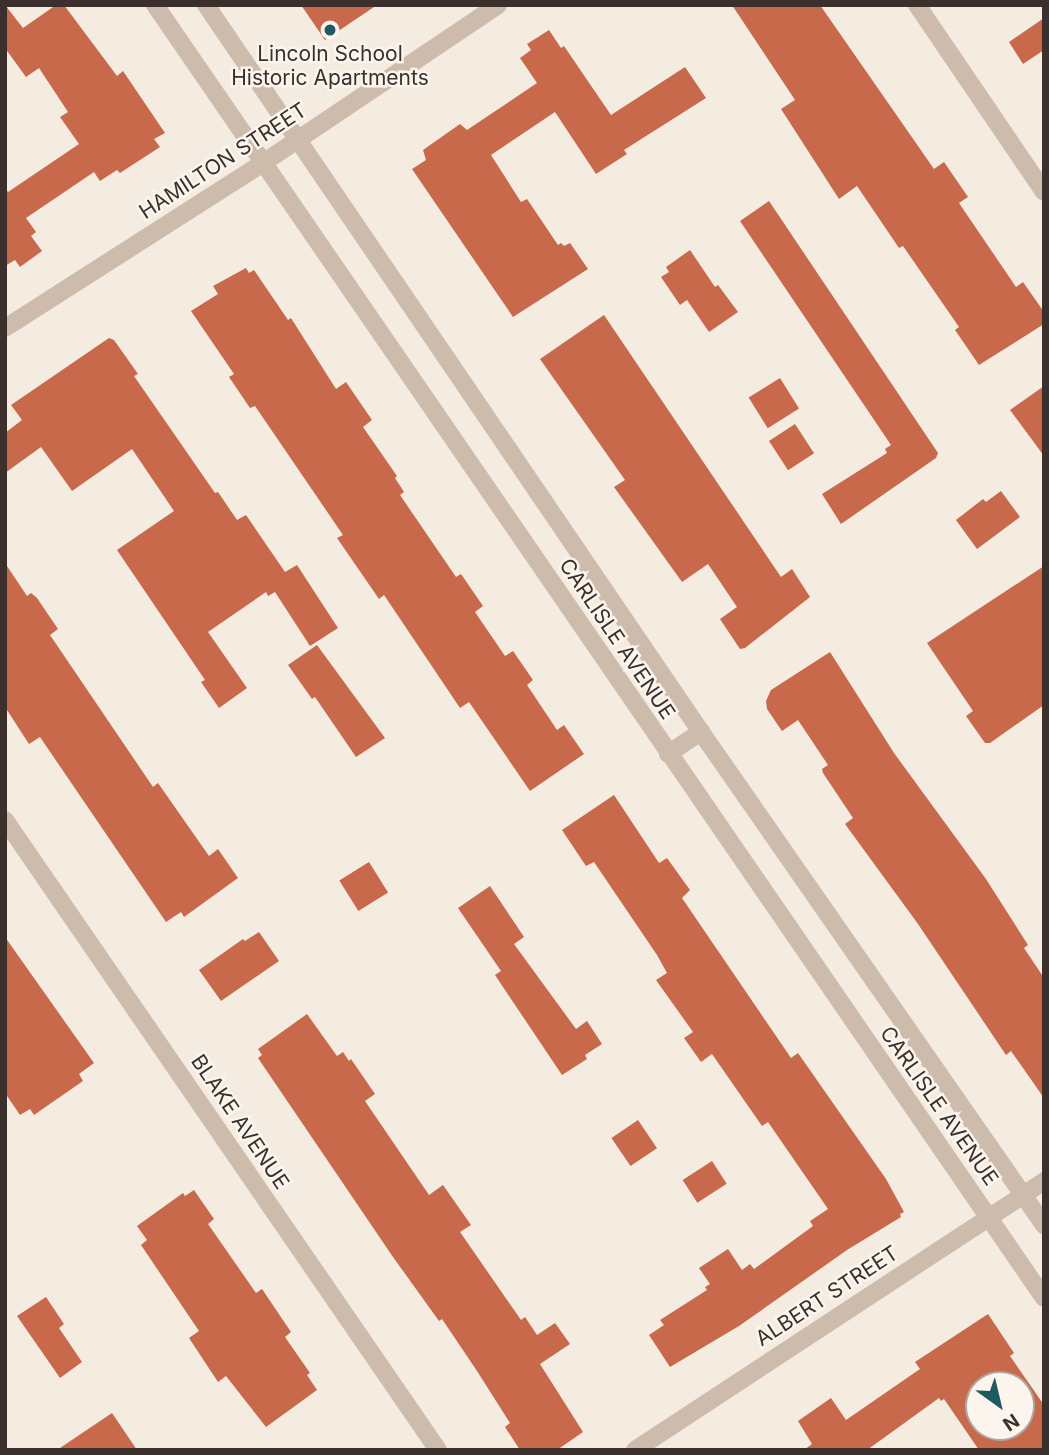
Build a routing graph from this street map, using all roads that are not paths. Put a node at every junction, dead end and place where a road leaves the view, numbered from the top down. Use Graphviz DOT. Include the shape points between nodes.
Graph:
graph roads {
  1 [pos="155,5"];
  2 [pos="205,5"];
  3 [pos="498,5"];
  4 [pos="917,5"];
  5 [pos="299,139"];
  6 [pos="263,163"];
  7 [pos="1044,192"];
  8 [pos="5,328"];
  9 [pos="701,732"];
  10 [pos="668,754"];
  11 [pos="5,820"];
  12 [pos="1044,1181"];
  13 [pos="1023,1195"];
  14 [pos="989,1219"];
  15 [pos="1044,1225"];
  16 [pos="1044,1298"];
  17 [pos="438,1450"];
  18 [pos="635,1450"];
  1 -- 6 [label="street, CARLISLE AVENUE"];
  2 -- 5 [label="street, CARLISLE AVENUE"];
  3 -- 5 [label="street, HAMILTON STREET"];
  4 -- 7 [label="street"];
  5 -- 6 [label="street, HAMILTON STREET"];
  5 -- 9 [label="street, CARLISLE AVENUE"];
  6 -- 8 [label="street, HAMILTON STREET"];
  6 -- 10 [label="street, CARLISLE AVENUE"];
  9 -- 10 [label="street"];
  9 -- 13 [label="street, CARLISLE AVENUE"];
  10 -- 14 [label="street, CARLISLE AVENUE"];
  11 -- 17 [label="street, BLAKE AVENUE"];
  12 -- 13 [label="street, ALBERT STREET"];
  13 -- 14 [label="street, ALBERT STREET"];
  13 -- 15 [label="street, CARLISLE AVENUE"];
  14 -- 16 [label="street, CARLISLE AVENUE"];
  14 -- 18 [label="street, ALBERT STREET"];
}
